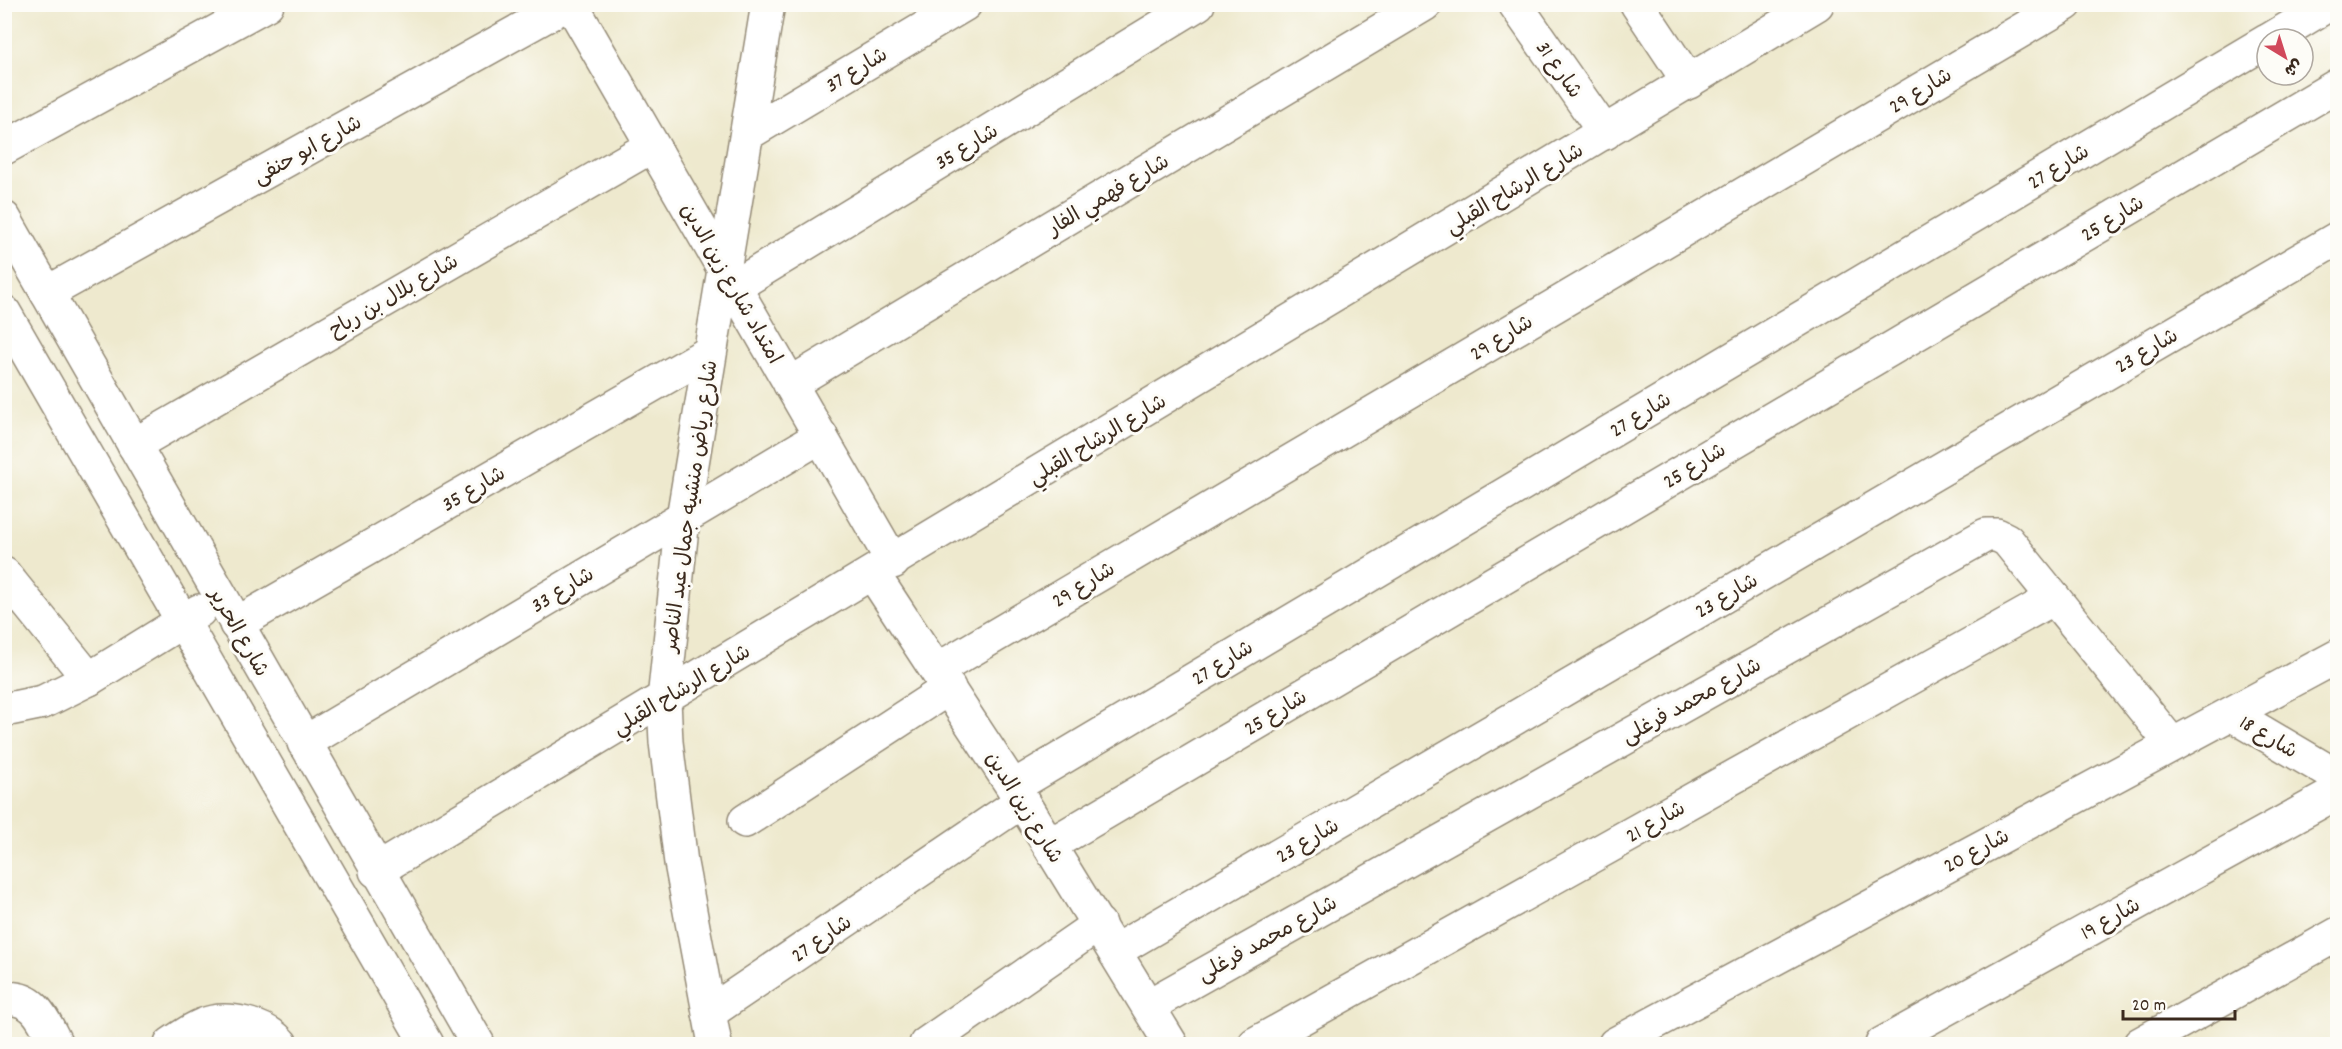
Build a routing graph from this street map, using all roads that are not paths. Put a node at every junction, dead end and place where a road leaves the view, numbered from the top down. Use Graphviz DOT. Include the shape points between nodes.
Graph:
graph roads {
  1 [pos="267,4"];
  2 [pos="569,4"];
  3 [pos="768,4"];
  4 [pos="966,4"];
  5 [pos="1198,4"];
  6 [pos="1425,4"];
  7 [pos="1515,4"];
  8 [pos="1637,4"];
  9 [pos="1817,4"];
  10 [pos="2066,4"];
  11 [pos="2329,4"];
  12 [pos="2291,27"];
  13 [pos="2255,48"];
  14 [pos="1689,82"];
  15 [pos="2337,85"];
  16 [pos="1605,133"];
  17 [pos="747,134"];
  18 [pos="652,146"];
  19 [pos="4,148"];
  20 [pos="4,218"];
  21 [pos="2337,238"];
  22 [pos="729,278"];
  23 [pos="47,294"];
  24 [pos="4,312"];
  25 [pos="710,352"];
  26 [pos="790,384"];
  27 [pos="821,436"];
  28 [pos="134,445"];
  29 [pos="683,518"];
  30 [pos="883,568"];
  31 [pos="4,574"];
  32 [pos="2054,598"];
  33 [pos="182,621"];
  34 [pos="235,623"];
  35 [pos="2337,656"];
  36 [pos="210,670"];
  37 [pos="89,679"];
  38 [pos="943,679"];
  39 [pos="664,700"];
  40 [pos="4,710"];
  41 [pos="2231,714"];
  42 [pos="304,743"];
  43 [pos="2172,744"];
  44 [pos="2337,777"];
  45 [pos="2337,792"];
  46 [pos="1018,794"];
  47 [pos="745,821"];
  48 [pos="1050,845"];
  49 [pos="376,871"];
  50 [pos="2337,934"];
  51 [pos="1107,938"];
  52 [pos="4,999"];
  53 [pos="712,1029"];
  54 [pos="1156,1032"];
  55 [pos="56,1044"];
  56 [pos="171,1044"];
  57 [pos="281,1044"];
  58 [pos="427,1044"];
  59 [pos="478,1044"];
  60 [pos="926,1044"];
  61 [pos="1256,1044"];
  62 [pos="1615,1044"];
  63 [pos="1882,1044"];
  64 [pos="2140,1044"];
  1 -- 19 [label="street"];
  2 -- 18 [label="street, امتداد شارع زين الدين"];
  2 -- 23 [label="street, شارع ابو حنفى"];
  3 -- 17 [label="street, شارع رياض منشيه جمال عبد الناصر"];
  4 -- 17 [label="street, شارع 37"];
  5 -- 22 [label="street, شارع 35"];
  6 -- 26 [label="street, شارع فهمي الفار"];
  7 -- 16 [label="street, شارع 31"];
  8 -- 14 [label="street"];
  9 -- 14 [label="street, شارع الرشاح القبلي"];
  10 -- 38 [label="street, شارع 29"];
  11 -- 12 [label="street"];
  13 -- 46 [label="street, شارع 27"];
  14 -- 16 [label="street, شارع الرشاح القبلي"];
  15 -- 48 [label="street, شارع 25"];
  16 -- 30 [label="street, شارع الرشاح القبلي"];
  17 -- 22 [label="street, شارع رياض منشيه جمال عبد الناصر"];
  18 -- 22 [label="street, امتداد شارع زين الدين"];
  18 -- 28 [label="street, شارع بلال بن رباح"];
  20 -- 23 [label="street, شارع الحرير"];
  21 -- 51 [label="street, شارع 23"];
  22 -- 25 [label="street, شارع رياض منشيه جمال عبد الناصر"];
  22 -- 26 [label="street, امتداد شارع زين الدين"];
  23 -- 28 [label="street, شارع الحرير"];
  24 -- 33 [label="street"];
  25 -- 29 [label="street, شارع رياض منشيه جمال عبد الناصر"];
  25 -- 34 [label="street, شارع 35"];
  26 -- 27 [label="street, امتداد شارع زين الدين"];
  27 -- 29 [label="street, شارع 33"];
  27 -- 30 [label="street, امتداد شارع زين الدين"];
  28 -- 34 [label="street, شارع الحرير"];
  29 -- 39 [label="street, شارع رياض منشيه جمال عبد الناصر"];
  29 -- 42 [label="street, شارع 33"];
  30 -- 38 [label="street, شارع زين الدين"];
  30 -- 39 [label="street, شارع الرشاح القبلي"];
  31 -- 37 [label="street"];
  32 -- 43 [label="street, شارع محمد فرغلى"];
  32 -- 54 [label="street, شارع محمد فرغلى" via="2007,540 1986,535"];
  32 -- 61 [label="street, شارع 21"];
  33 -- 34 [label="street"];
  33 -- 36 [label="street"];
  33 -- 37 [label="street"];
  34 -- 36 [label="street"];
  34 -- 42 [label="street, شارع الحرير"];
  35 -- 41 [label="street, شارع 20"];
  36 -- 58 [label="street"];
  37 -- 40 [label="street" via="43,702"];
  38 -- 46 [label="street, شارع زين الدين"];
  38 -- 47 [label="street, شارع 29"];
  39 -- 49 [label="street, شارع الرشاح القبلي"];
  39 -- 53 [label="street, شارع رياض منشيه جمال عبد الناصر" via="681,863"];
  41 -- 43 [label="street, شارع 20"];
  41 -- 44 [label="street, شارع 18"];
  42 -- 49 [label="street, شارع الحرير"];
  43 -- 62 [label="street, شارع 20"];
  45 -- 63 [label="street, شارع 19"];
  46 -- 48 [label="street, شارع زين الدين"];
  46 -- 53 [label="street, شارع 27"];
  48 -- 51 [label="street, شارع زين الدين"];
  49 -- 59 [label="street, شارع الحرير"];
  50 -- 64 [label="street"];
  51 -- 54 [label="street, شارع زين الدين"];
  51 -- 60 [label="street, شارع 23"];
  52 -- 55 [label="street" via="19,998 32,1004"];
  56 -- 57 [label="street" via="205,1023 242,1021 275,1036"];
}
